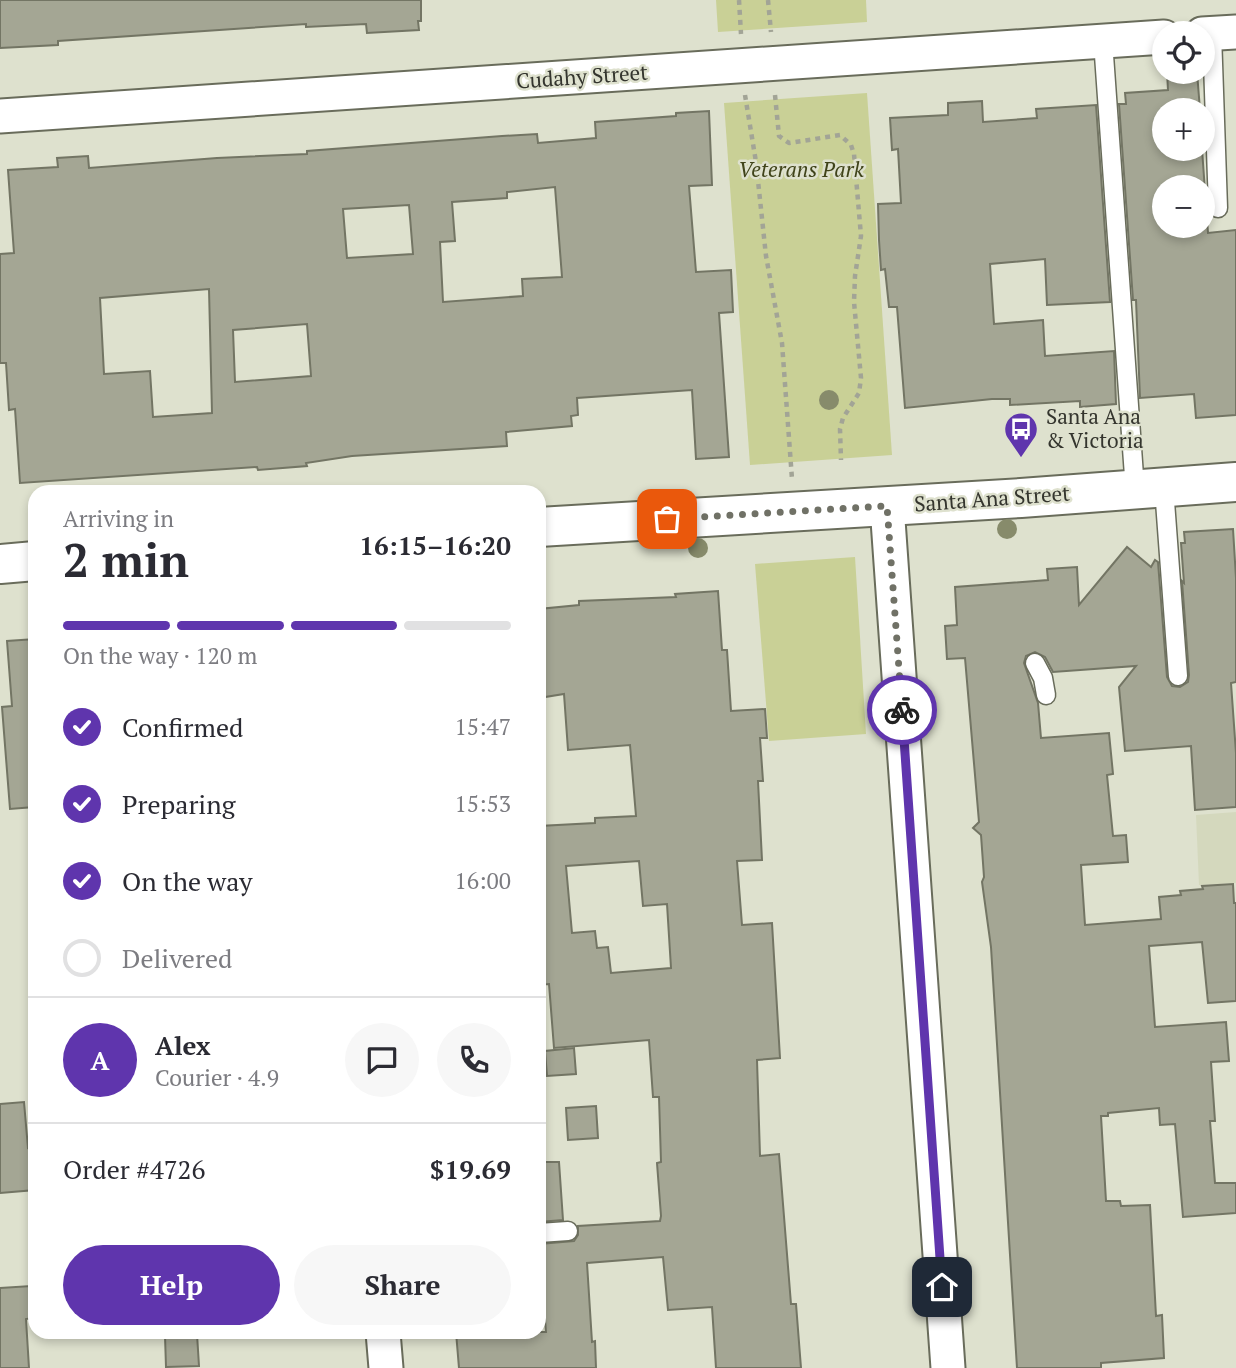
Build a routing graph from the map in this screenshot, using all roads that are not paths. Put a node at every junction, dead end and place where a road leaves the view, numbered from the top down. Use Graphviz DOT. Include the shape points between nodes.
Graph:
graph roads {
  1 [pos="1217,33"];
  2 [pos="1152,38"];
  3 [pos="1102,41"];
  4 [pos="0,116"];
  5 [pos="1218,208"];
  6 [pos="1236,482"];
  7 [pos="1149,489"];
  8 [pos="887,506"];
  9 [pos="546,527"];
  10 [pos="28,562"];
  11 [pos="0,564"];
  12 [pos="1035,663"];
  13 [pos="1178,676"];
  14 [pos="1046,695"];
  15 [pos="568,1231"];
  16 [pos="546,1233"];
  17 [pos="384,1339"];
  18 [pos="386,1368"];
  19 [pos="948,1368"];
  1 -- 5 [label="lane"];
  2 -- 3 [label="street, Cudahy Street"];
  3 -- 4 [label="street, Cudahy Street"];
  3 -- 7 [label="lane"];
  6 -- 7 [label="street, Santa Ana Street"];
  7 -- 8 [label="street, Santa Ana Street"];
  7 -- 13 [label="lane"];
  8 -- 9 [label="street, Santa Ana Street"];
  8 -- 19 [label="street"];
  10 -- 11 [label="street"];
  12 -- 14 [label="lane"];
  15 -- 16 [label="lane"];
  17 -- 18 [label="street"];
}
